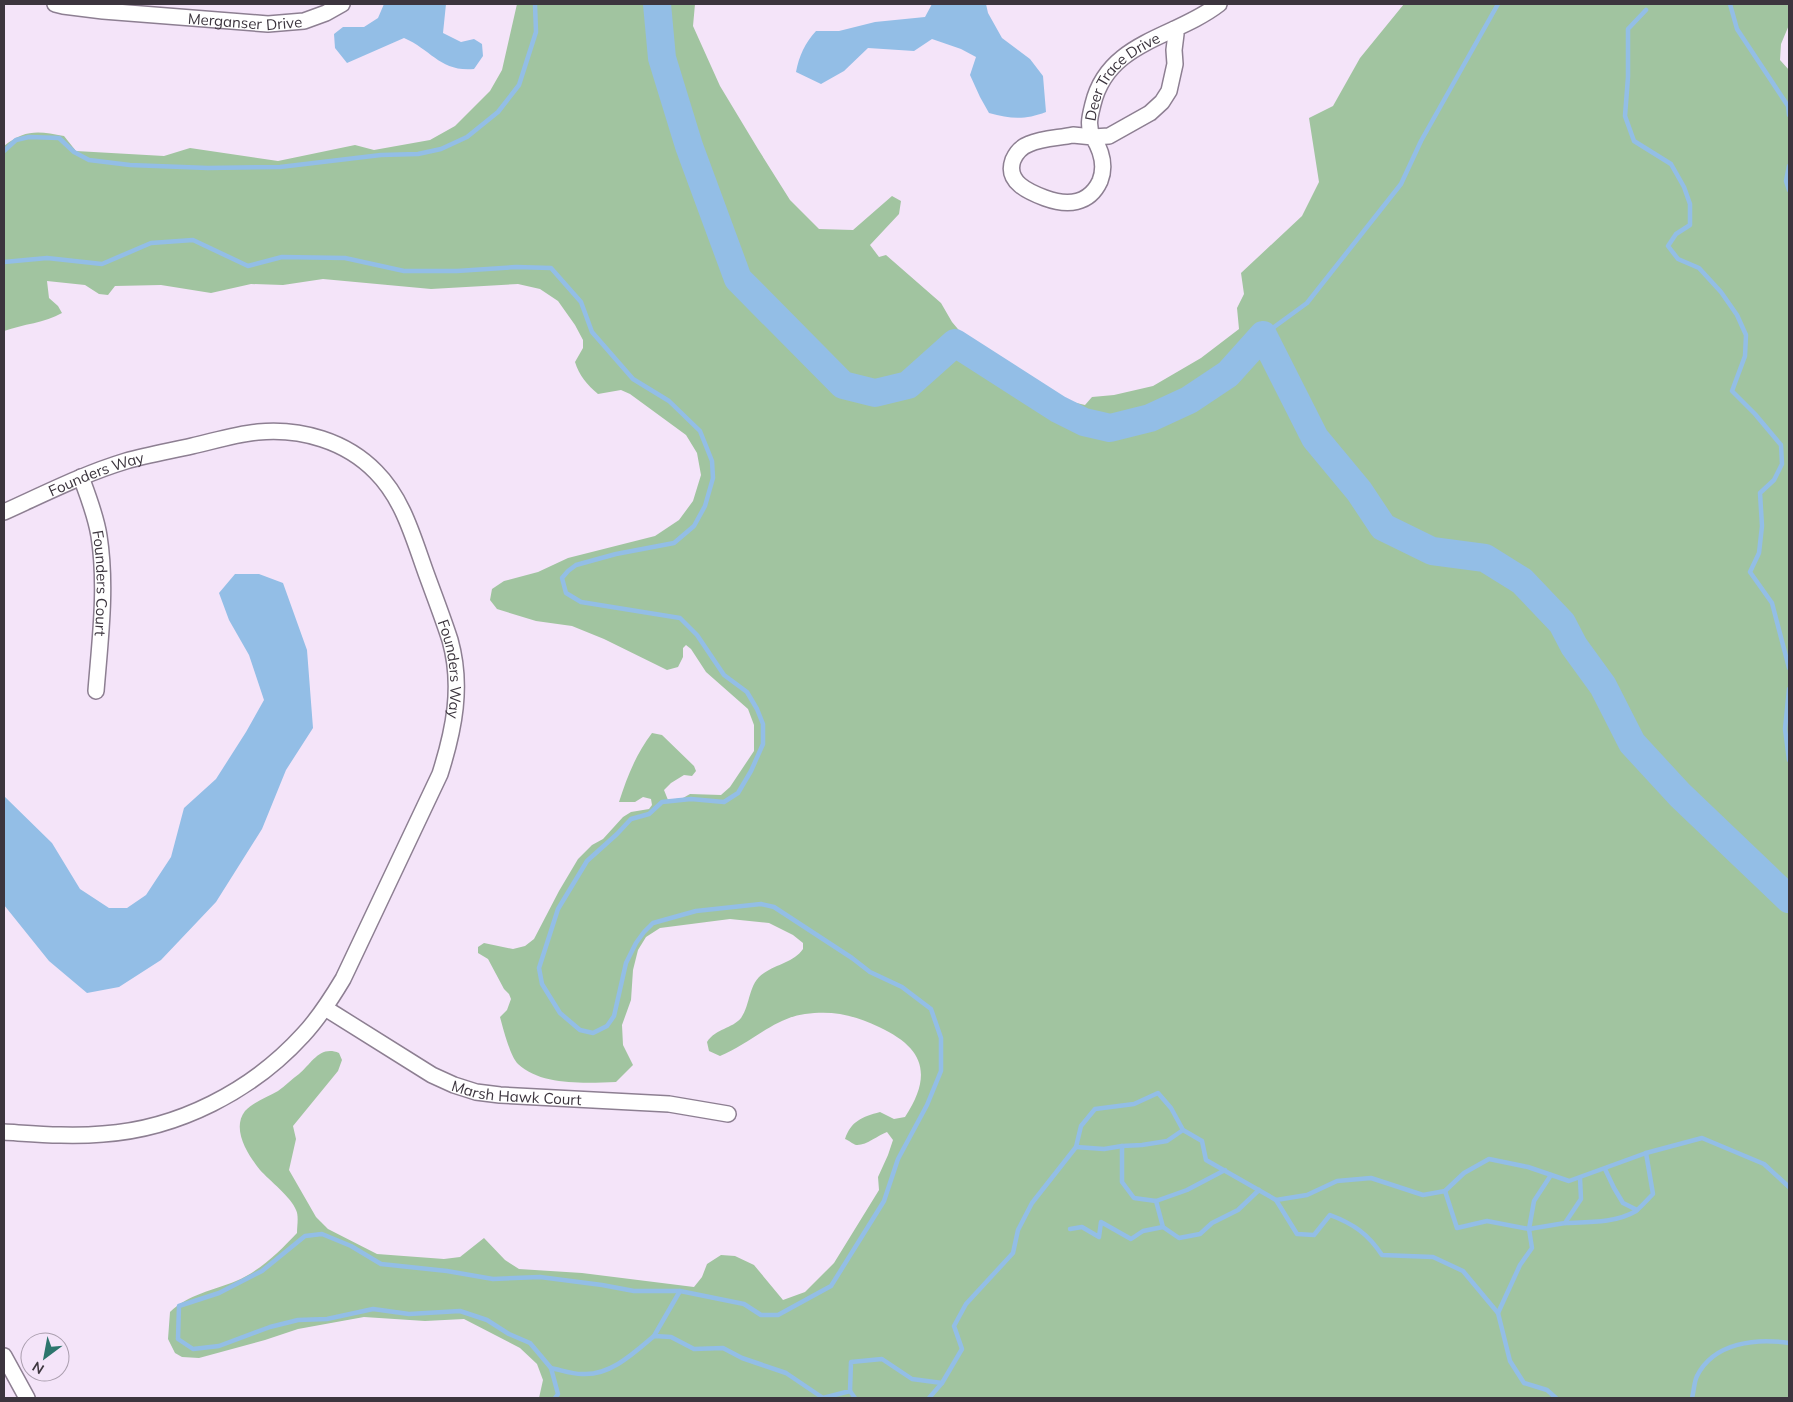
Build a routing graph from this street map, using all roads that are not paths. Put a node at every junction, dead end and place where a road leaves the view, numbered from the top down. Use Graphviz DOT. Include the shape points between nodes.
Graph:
graph roads {
  1 [pos="55,4"];
  2 [pos="342,4"];
  3 [pos="1195,4"];
  4 [pos="1219,4"];
  5 [pos="1193,20"];
  6 [pos="1174,29"];
  7 [pos="1093,137"];
  8 [pos="81,477"];
  9 [pos="4,512"];
  10 [pos="96,691"];
  11 [pos="325,1008"];
  12 [pos="728,1114"];
  13 [pos="4,1132"];
  14 [pos="4,1356"];
  15 [pos="27,1398"];
  1 -- 2 [label="street, Merganser Drive" via="268,24 304,21"];
  3 -- 5 [label="street"];
  4 -- 5 [label="street, Deer Trace Drive"];
  5 -- 6 [label="street, Deer Trace Drive"];
  6 -- 7 [label="street, Deer Trace Drive" via="1133,49 1104,75 1090,115 1089,130"];
  6 -- 7 [label="street, Deer Trace Drive" via="1175,64 1169,90 1162,102 1150,113 1109,136"];
  7 -- 7 [label="street, Deer Trace Drive" via="1073,135 1030,143 1014,157 1012,174 1025,190 1051,201 1065,204 1085,198 1099,183 1102,170 1099,147"];
  8 -- 9 [label="street, Founders Way"];
  8 -- 10 [label="street, Founders Court" via="99,536 103,572"];
  8 -- 11 [label="street, Founders Way" via="126,461 235,436 271,431 300,433 326,440 364,461 393,492 405,514 450,641 456,671 454,720 440,774 343,979"];
  11 -- 12 [label="street, Marsh Hawk Court" via="432,1075 476,1092 669,1104"];
  11 -- 13 [label="street, Founders Way" via="285,1054 256,1077 225,1097 179,1117 138,1129 104,1134 70,1136"];
  14 -- 15 [label="street"];
}
